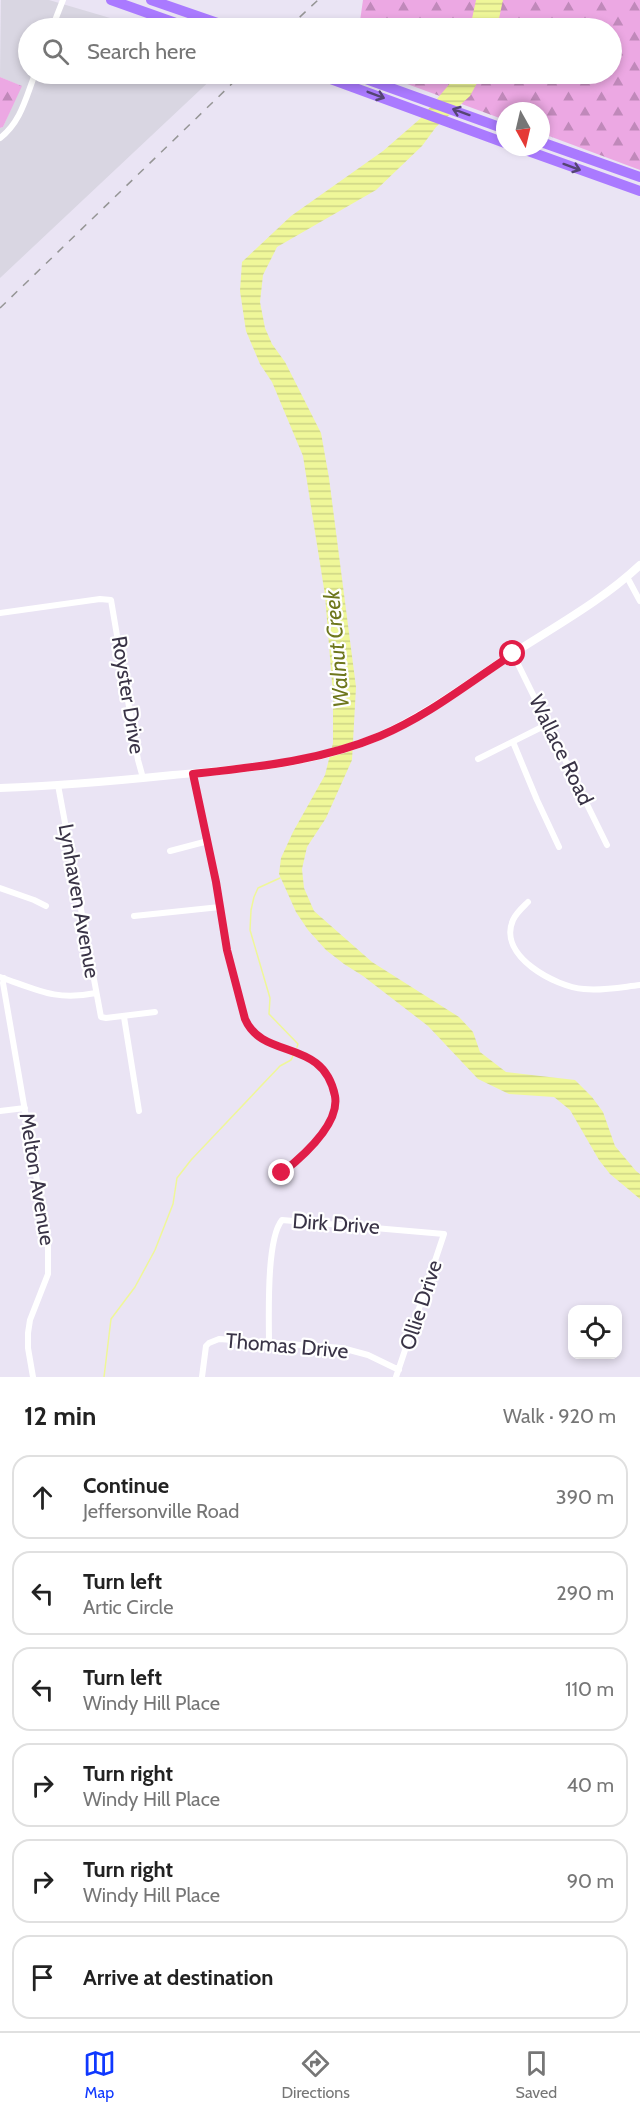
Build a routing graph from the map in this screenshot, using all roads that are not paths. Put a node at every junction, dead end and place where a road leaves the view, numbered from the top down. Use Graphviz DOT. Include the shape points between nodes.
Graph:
graph roads {
  1 [pos="63,0"];
  2 [pos="111,0"];
  3 [pos="152,0"];
  4 [pos="56,18"];
  5 [pos="162,18"];
  6 [pos="203,18"];
  7 [pos="31,84"];
  8 [pos="358,84"];
  9 [pos="382,84"];
  10 [pos="496,126"];
  11 [pos="0,138"];
  12 [pos="496,139"];
  13 [pos="550,145"];
  14 [pos="542,156"];
  15 [pos="640,177"];
  16 [pos="640,191"];
  17 [pos="640,565"];
  18 [pos="627,578"];
  19 [pos="640,601"];
  20 [pos="0,613"];
  21 [pos="513,654"];
  22 [pos="548,724"];
  23 [pos="513,742"];
  24 [pos="478,759"];
  25 [pos="193,774"];
  26 [pos="143,778"];
  27 [pos="58,785"];
  28 [pos="0,788"];
  29 [pos="208,842"];
  30 [pos="607,845"];
  31 [pos="559,847"];
  32 [pos="170,851"];
  33 [pos="0,888"];
  34 [pos="528,902"];
  35 [pos="46,906"];
  36 [pos="220,907"];
  37 [pos="134,916"];
  38 [pos="2,978"];
  39 [pos="640,986"];
  40 [pos="96,993"];
  41 [pos="155,1012"];
  42 [pos="124,1017"];
  43 [pos="25,1108"];
  44 [pos="139,1111"];
  45 [pos="0,1112"];
  46 [pos="282,1173"];
  47 [pos="444,1234"];
  48 [pos="269,1344"];
  49 [pos="397,1373"];
  50 [pos="33,1377"];
  51 [pos="202,1377"];
  1 -- 4 [label="street"];
  2 -- 5 [label="highway"];
  3 -- 6 [label="highway"];
  7 -- 11 [label="street" via="11,130"];
  8 -- 12 [label="highway, one-way"];
  10 -- 9 [label="highway, one-way"];
  13 -- 15 [label="highway"];
  14 -- 16 [label="highway, one-way"];
  17 -- 18 [label="street"];
  18 -- 19 [label="street"];
  18 -- 21 [label="street"];
  20 -- 26 [label="street, Royster Drive" via="111,600"];
  21 -- 22 [label="street, Wallace Road"];
  21 -- 25 [label="street" via="415,718 375,738 294,762"];
  22 -- 23 [label="street"];
  22 -- 30 [label="street, Wallace Road"];
  23 -- 24 [label="street"];
  23 -- 31 [label="street"];
  25 -- 26 [label="street"];
  25 -- 29 [label="street"];
  26 -- 27 [label="street"];
  27 -- 28 [label="street"];
  27 -- 40 [label="street, Lynhaven Avenue"];
  29 -- 32 [label="street"];
  29 -- 36 [label="street"];
  33 -- 35 [label="street"];
  34 -- 39 [label="street" via="513,919 510,934 530,967 548,979 582,989"];
  36 -- 37 [label="street"];
  36 -- 46 [label="street" via="227,950 249,1029 255,1036 318,1064 331,1080 334,1113 301,1157"];
  38 -- 40 [label="street" via="61,997"];
  38 -- 43 [label="street, Melton Avenue"];
  40 -- 42 [label="street, Lynhaven Avenue" via="100,1017"];
  41 -- 42 [label="street"];
  42 -- 44 [label="street"];
  43 -- 45 [label="street"];
  43 -- 50 [label="street, Melton Avenue" via="49,1258 44,1289 29,1327"];
  47 -- 48 [label="street, Dirk Drive" via="282,1220 276,1229 272,1259"];
  47 -- 49 [label="street, Ollie Drive"];
  48 -- 49 [label="street, Thomas Drive" via="342,1348 368,1355"];
  48 -- 51 [label="street, Thomas Drive" via="219,1339 209,1342"];
}
